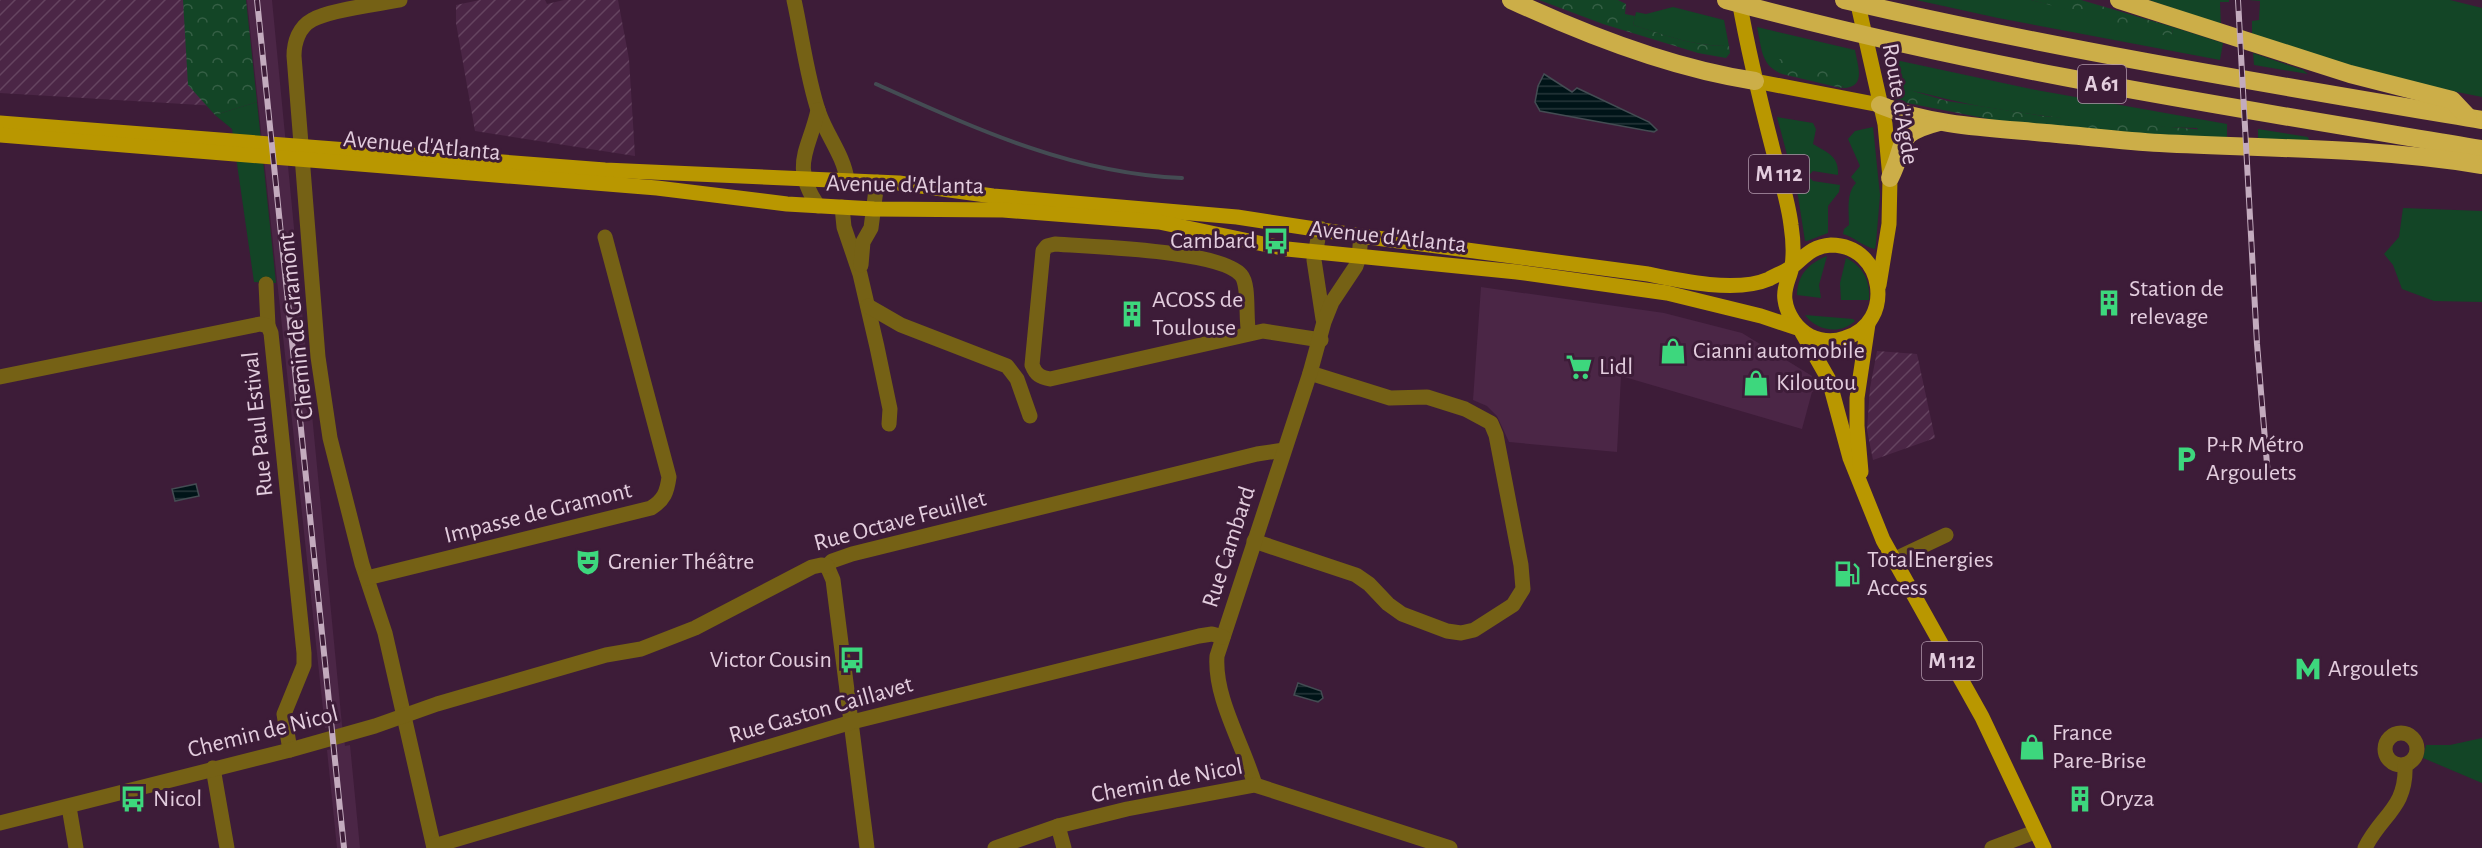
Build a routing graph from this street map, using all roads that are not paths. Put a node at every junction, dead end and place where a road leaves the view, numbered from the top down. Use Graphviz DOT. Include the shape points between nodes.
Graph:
graph roads {
  1 [pos="400,0"];
  2 [pos="794,0"];
  3 [pos="1511,0"];
  4 [pos="1726,0"];
  5 [pos="1739,0"];
  6 [pos="1844,0"];
  7 [pos="1857,0"];
  8 [pos="2119,0"];
  9 [pos="1755,81"];
  10 [pos="1880,105"];
  11 [pos="818,110"];
  12 [pos="2475,119"];
  13 [pos="1943,121"];
  14 [pos="0,123"];
  15 [pos="0,135"];
  16 [pos="226,148"];
  17 [pos="2482,150"];
  18 [pos="326,155"];
  19 [pos="2482,165"];
  20 [pos="805,178"];
  21 [pos="1890,178"];
  22 [pos="847,180"];
  23 [pos="877,182"];
  24 [pos="818,206"];
  25 [pos="842,207"];
  26 [pos="874,209"];
  27 [pos="1320,228"];
  28 [pos="1361,236"];
  29 [pos="605,237"];
  30 [pos="1316,252"];
  31 [pos="1359,257"];
  32 [pos="1792,267"];
  33 [pos="861,274"];
  34 [pos="266,284"];
  35 [pos="1879,288"];
  36 [pos="868,306"];
  37 [pos="1324,322"];
  38 [pos="1868,324"];
  39 [pos="268,326"];
  40 [pos="1800,329"];
  41 [pos="1249,334"];
  42 [pos="1321,339"];
  43 [pos="1310,374"];
  44 [pos="0,377"];
  45 [pos="1029,416"];
  46 [pos="889,424"];
  47 [pos="1284,450"];
  48 [pos="1864,493"];
  49 [pos="1946,535"];
  50 [pos="1254,542"];
  51 [pos="1893,560"];
  52 [pos="827,566"];
  53 [pos="367,579"];
  54 [pos="1223,637"];
  55 [pos="404,715"];
  56 [pos="852,722"];
  57 [pos="290,750"];
  58 [pos="2405,765"];
  59 [pos="213,768"];
  60 [pos="1255,785"];
  61 [pos="69,807"];
  62 [pos="0,823"];
  63 [pos="1058,826"];
  64 [pos="2035,832"];
  65 [pos="434,847"];
  66 [pos="76,848"];
  67 [pos="227,848"];
  68 [pos="867,848"];
  69 [pos="995,848"];
  70 [pos="1064,848"];
  71 [pos="1450,848"];
  72 [pos="1992,848"];
  73 [pos="2044,848"];
  74 [pos="2365,848"];
  1 -- 53 [label="street, Chemin de Gramont" via="313,19 302,28 294,47 320,375 336,465"];
  2 -- 11 [label="street"];
  3 -- 9 [label="highway" via="1672,61"];
  4 -- 17 [label="highway, A 61" via="2031,71"];
  5 -- 9 [label="main road, M 112"];
  6 -- 12 [label="highway, A 61" via="2147,63"];
  7 -- 10 [label="main road, Route d'Agde"];
  8 -- 12 [label="highway" via="2350,74 2452,100"];
  9 -- 10 [label="main road"];
  9 -- 32 [label="main road, M 112" via="1791,223"];
  10 -- 13 [label="highway" via="1899,113"];
  10 -- 21 [label="main road, Route d'Agde"];
  11 -- 20 [label="street" via="804,150"];
  11 -- 22 [label="street" via="846,169"];
  13 -- 19 [label="highway" via="2159,143 2368,150"];
  13 -- 21 [label="highway" via="1919,127 1905,136"];
  14 -- 16 [label="main road, Avenue d'Atlanta"];
  15 -- 16 [label="main road, Avenue d'Atlanta"];
  16 -- 18 [label="main road, Avenue d'Atlanta"];
  18 -- 20 [label="main road, Avenue d'Atlanta"];
  18 -- 24 [label="main road, Avenue d'Atlanta"];
  20 -- 22 [label="main road, Avenue d'Atlanta"];
  20 -- 24 [label="street"];
  21 -- 35 [label="main road, Route d'Agde" via="1889,224"];
  22 -- 23 [label="main road, Avenue d'Atlanta"];
  22 -- 25 [label="main road"];
  23 -- 26 [label="street"];
  23 -- 27 [label="main road, Avenue d'Atlanta" via="993,196 1215,214"];
  24 -- 25 [label="main road, Avenue d'Atlanta"];
  25 -- 26 [label="main road, Avenue d'Atlanta"];
  25 -- 33 [label="street" via="844,227"];
  26 -- 30 [label="main road, Avenue d'Atlanta" via="1002,210 1159,222"];
  26 -- 33 [label="street" via="861,251"];
  27 -- 28 [label="main road, Avenue d'Atlanta"];
  27 -- 30 [label="street, Rue Cambard"];
  28 -- 31 [label="street, Rue Cambard"];
  28 -- 32 [label="main road, Avenue d'Atlanta" via="1630,271 1679,281 1753,284"];
  29 -- 53 [label="street, Impasse de Gramont" via="669,477 661,502 651,508"];
  30 -- 31 [label="main road, Avenue d'Atlanta"];
  30 -- 37 [label="street, Rue Cambard"];
  31 -- 37 [label="street, Rue Cambard"];
  31 -- 40 [label="main road, Avenue d'Atlanta" via="1517,272 1667,294"];
  32 -- 35 [label="main road" via="1809,251 1843,247 1871,266"];
  32 -- 40 [label="main road" via="1784,291 1785,303"];
  33 -- 36 [label="street"];
  34 -- 39 [label="street"];
  35 -- 38 [label="main road" via="1877,308"];
  36 -- 45 [label="street" via="901,325 1007,366 1017,379"];
  36 -- 46 [label="street" via="890,409"];
  37 -- 42 [label="street, Rue Cambard"];
  38 -- 40 [label="main road" via="1851,337 1830,341"];
  38 -- 48 [label="main road, M 112" via="1857,398"];
  39 -- 44 [label="street, Rue Paul Estival" via="260,324"];
  39 -- 57 [label="street, Rue Paul Estival" via="304,653 301,672 284,714"];
  40 -- 48 [label="main road, M 112" via="1829,380 1850,458"];
  41 -- 41 [label="street" via="1050,379 1041,377 1032,365 1040,258 1047,246 1055,244 1173,254 1231,268 1244,281"];
  41 -- 42 [label="street" via="1275,332"];
  42 -- 43 [label="street, Rue Cambard"];
  43 -- 47 [label="street, Rue Cambard"];
  43 -- 50 [label="street" via="1390,398 1427,397 1491,423 1523,589 1513,605 1474,630 1447,631 1402,614 1356,575"];
  47 -- 50 [label="street, Rue Cambard"];
  47 -- 52 [label="street, Rue Octave Feuillet" via="852,554"];
  48 -- 51 [label="main road, M 112"];
  49 -- 51 [label="street"];
  50 -- 54 [label="street, Rue Cambard"];
  51 -- 64 [label="main road, M 112" via="1982,717"];
  52 -- 55 [label="street, Rue Octave Feuillet" via="812,567 695,628 641,649 606,655"];
  52 -- 56 [label="street" via="833,580"];
  53 -- 55 [label="street, Chemin de Gramont"];
  54 -- 56 [label="street, Rue Gaston Caillavet" via="1199,636"];
  54 -- 60 [label="street, Rue Cambard" via="1216,673"];
  55 -- 57 [label="street, Chemin de Nicol"];
  55 -- 65 [label="street"];
  56 -- 65 [label="street, Rue Gaston Caillavet"];
  56 -- 68 [label="street"];
  57 -- 59 [label="street, Chemin de Nicol"];
  58 -- 74 [label="street" via="2400,799"];
  59 -- 61 [label="street, Chemin de Nicol"];
  59 -- 67 [label="street"];
  60 -- 63 [label="street, Chemin de Nicol"];
  60 -- 71 [label="street, Chemin de Nicol"];
  61 -- 62 [label="street, Chemin de Nicol"];
  61 -- 66 [label="street"];
  63 -- 69 [label="street, Chemin de Nicol"];
  63 -- 70 [label="street"];
  64 -- 72 [label="street"];
  64 -- 73 [label="main road, M 112"];
}
